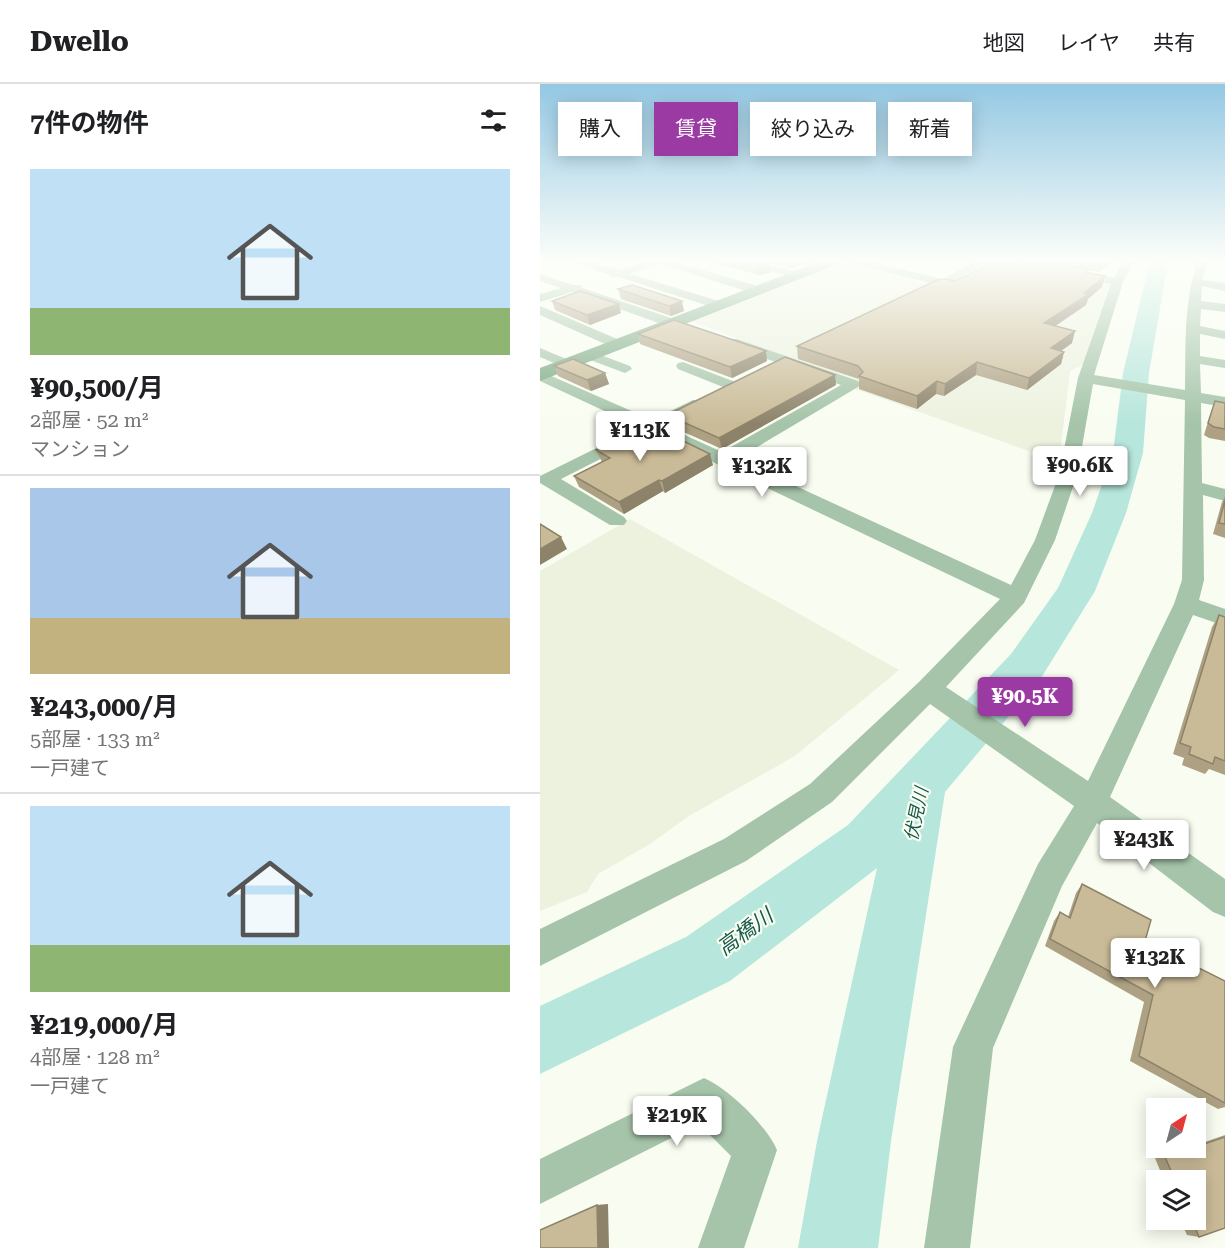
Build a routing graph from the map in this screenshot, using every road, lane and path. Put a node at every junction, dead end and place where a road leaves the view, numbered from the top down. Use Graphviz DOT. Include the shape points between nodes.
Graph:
graph roads {
  1 [pos="552,315"];
  2 [pos="654,315"];
  3 [pos="692,315"];
  4 [pos="1108,315"];
  5 [pos="1194,315"];
  6 [pos="674,322"];
  7 [pos="1193,329"];
  8 [pos="698,330"];
  9 [pos="1225,335"];
  10 [pos="719,337"];
  11 [pos="617,344"];
  12 [pos="540,352"];
  13 [pos="590,355"];
  14 [pos="1194,359"];
  15 [pos="785,360"];
  16 [pos="566,364"];
  17 [pos="1225,364"];
  18 [pos="683,366"];
  19 [pos="625,369"];
  20 [pos="765,371"];
  21 [pos="540,375"];
  22 [pos="1091,379"];
  23 [pos="1188,394"];
  24 [pos="1225,402"];
  25 [pos="650,427"];
  26 [pos="723,459"];
  27 [pos="542,479"];
  28 [pos="1192,486"];
  29 [pos="1225,495"];
  30 [pos="617,521"];
  31 [pos="1016,597"];
  32 [pos="1186,604"];
  33 [pos="1225,618"];
  34 [pos="934,694"];
  35 [pos="1088,799"];
  36 [pos="1225,900"];
  37 [pos="540,948"];
  38 [pos="540,1182"];
  39 [pos="721,1248"];
  40 [pos="947,1248"];
  1 -- 11 [label="street"];
  2 -- 6 [label="street"];
  3 -- 6 [label="street"];
  4 -- 22 [label="street"];
  5 -- 7 [label="street"];
  6 -- 8 [label="street"];
  6 -- 11 [label="street"];
  7 -- 9 [label="street"];
  7 -- 14 [label="street"];
  10 -- 15 [label="street"];
  11 -- 13 [label="street"];
  12 -- 16 [label="street"];
  13 -- 16 [label="street"];
  13 -- 19 [label="street"];
  14 -- 17 [label="street"];
  14 -- 23 [label="street"];
  15 -- 20 [label="street"];
  15 -- 26 [label="street" via="853,384"];
  16 -- 21 [label="street"];
  18 -- 25 [label="street" via="739,383"];
  21 -- 25 [label="street"];
  22 -- 23 [label="street"];
  22 -- 31 [label="street" via="1068,475 1045,540"];
  23 -- 24 [label="street"];
  23 -- 28 [label="street"];
  25 -- 26 [label="street"];
  25 -- 27 [label="street"];
  26 -- 31 [label="street"];
  27 -- 30 [label="street"];
  28 -- 29 [label="street"];
  28 -- 32 [label="street" via="1193,580"];
  31 -- 34 [label="street"];
  32 -- 33 [label="street"];
  32 -- 35 [label="street"];
  34 -- 35 [label="street"];
  34 -- 37 [label="street" via="822,793 735,850"];
  35 -- 36 [label="street"];
  35 -- 40 [label="street" via="972,1047"];
  38 -- 39 [label="street" via="704,1100 755,1150"];
}
